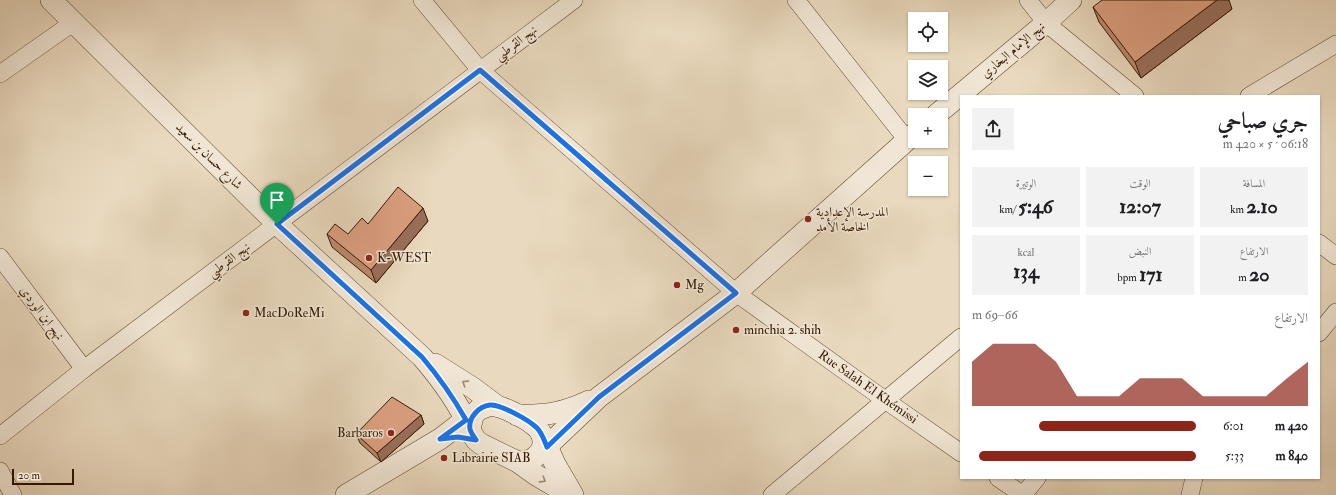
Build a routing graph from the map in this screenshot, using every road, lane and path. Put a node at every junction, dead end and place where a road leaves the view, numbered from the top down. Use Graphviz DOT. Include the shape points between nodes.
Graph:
graph roads {
  1 [pos="51,0"];
  2 [pos="422,0"];
  3 [pos="574,0"];
  4 [pos="796,0"];
  5 [pos="1028,0"];
  6 [pos="1071,0"];
  7 [pos="74,22"];
  8 [pos="1046,23"];
  9 [pos="1336,44"];
  10 [pos="480,70"];
  11 [pos="0,74"];
  12 [pos="1134,95"];
  13 [pos="1251,95"];
  14 [pos="944,108"];
  15 [pos="908,132"];
  16 [pos="908,139"];
  17 [pos="277,224"];
  18 [pos="1320,244"];
  19 [pos="0,256"];
  20 [pos="1336,256"];
  21 [pos="736,293"];
  22 [pos="1336,312"];
  23 [pos="1320,332"];
  24 [pos="960,337"];
  25 [pos="422,357"];
  26 [pos="84,369"];
  27 [pos="599,397"];
  28 [pos="885,400"];
  29 [pos="497,406"];
  30 [pos="517,416"];
  31 [pos="471,426"];
  32 [pos="0,436"];
  33 [pos="543,444"];
  34 [pos="960,451"];
  35 [pos="518,462"];
  36 [pos="0,471"];
  37 [pos="999,479"];
  38 [pos="1036,479"];
  39 [pos="1194,479"];
  40 [pos="13,495"];
  41 [pos="346,495"];
  42 [pos="570,495"];
  43 [pos="573,495"];
  44 [pos="772,495"];
  45 [pos="1023,495"];
  46 [pos="1190,495"];
  1 -- 7 [label="street, شارع حسان بن سعيد"];
  2 -- 10 [label="street, Rue Salah El Khémissi"];
  3 -- 10 [label="street, نهج القرطبي"];
  4 -- 15 [label="street"];
  5 -- 8 [label="street"];
  6 -- 8 [label="street, نهج الإمام البخاري"];
  7 -- 11 [label="street"];
  7 -- 17 [label="street, شارع حسان بن سعيد"];
  8 -- 12 [label="street"];
  8 -- 14 [label="street, نهج الإمام البخاري"];
  9 -- 13 [label="street"];
  10 -- 17 [label="street, نهج القرطبي"];
  10 -- 21 [label="street, Rue Salah El Khémissi"];
  16 -- 21 [label="street"];
  17 -- 25 [label="street, شارع حسان بن سعيد"];
  17 -- 26 [label="street, نهج القرطبي"];
  18 -- 20 [label="street"];
  19 -- 26 [label="street, نهج ابن الوردي"];
  21 -- 27 [label="street"];
  21 -- 28 [label="street, Rue Salah El Khémissi"];
  22 -- 23 [label="street"];
  24 -- 28 [label="street"];
  29 -- 25 [label="street, شارع حسان بن سعيد, one-way"];
  25 -- 31 [label="street, شارع حسان بن سعيد" via="450,392"];
  26 -- 32 [label="street, نهج القرطبي"];
  27 -- 30 [label="street" via="558,413"];
  27 -- 33 [label="street"];
  28 -- 34 [label="street, Rue Salah El Khémissi"];
  28 -- 44 [label="street"];
  29 -- 30 [label="street, شارع حسان بن سعيد"];
  29 -- 31 [label="street" via="490,405 478,410"];
  30 -- 33 [label="street, شارع حسان بن سعيد" via="533,424"];
  31 -- 35 [label="street"];
  31 -- 41 [label="street" via="458,437 440,439"];
  33 -- 35 [label="street" via="530,461"];
  33 -- 43 [label="street, شارع حسان بن سعيد"];
  35 -- 42 [label="street, one-way"];
  36 -- 40 [label="street"];
  37 -- 45 [label="street"];
  38 -- 45 [label="street"];
  39 -- 46 [label="street"];
}
